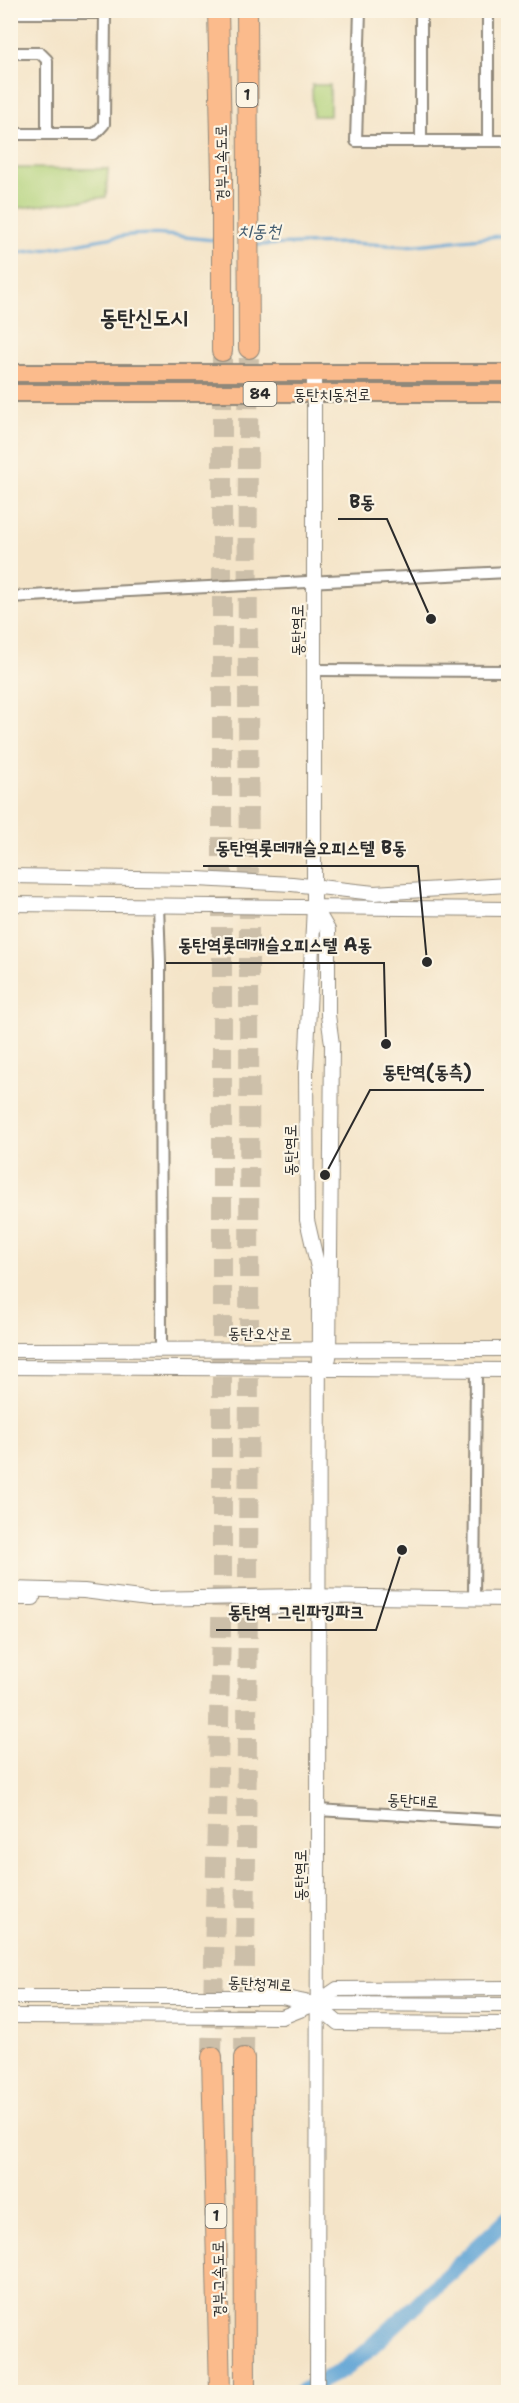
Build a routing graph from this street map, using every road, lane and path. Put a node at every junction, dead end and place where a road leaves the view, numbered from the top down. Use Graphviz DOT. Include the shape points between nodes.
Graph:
graph roads {
  1 [pos="218,10"];
  2 [pos="247,10"];
  3 [pos="360,10"];
  4 [pos="421,10"];
  5 [pos="488,10"];
  6 [pos="105,12"];
  7 [pos="10,13"];
  8 [pos="10,53"];
  9 [pos="10,134"];
  10 [pos="47,134"];
  11 [pos="422,141"];
  12 [pos="488,141"];
  13 [pos="508,141"];
  14 [pos="249,348"];
  15 [pos="222,351"];
  16 [pos="10,373"];
  17 [pos="314,373"];
  18 [pos="508,374"];
  19 [pos="10,393"];
  20 [pos="508,393"];
  21 [pos="314,394"];
  22 [pos="508,572"];
  23 [pos="314,582"];
  24 [pos="10,597"];
  25 [pos="314,670"];
  26 [pos="508,671"];
  27 [pos="10,876"];
  28 [pos="508,885"];
  29 [pos="314,887"];
  30 [pos="376,899"];
  31 [pos="10,904"];
  32 [pos="158,905"];
  33 [pos="314,906"];
  34 [pos="508,909"];
  35 [pos="311,984"];
  36 [pos="328,984"];
  37 [pos="161,1349"];
  38 [pos="508,1349"];
  39 [pos="10,1350"];
  40 [pos="324,1351"];
  41 [pos="10,1367"];
  42 [pos="324,1369"];
  43 [pos="476,1369"];
  44 [pos="508,1370"];
  45 [pos="10,1589"];
  46 [pos="10,1598"];
  47 [pos="318,1598"];
  48 [pos="474,1599"];
  49 [pos="508,1599"];
  50 [pos="316,1810"];
  51 [pos="508,1821"];
  52 [pos="508,1988"];
  53 [pos="10,1996"];
  54 [pos="315,2004"];
  55 [pos="508,2005"];
  56 [pos="10,2016"];
  57 [pos="508,2024"];
  58 [pos="212,2057"];
  59 [pos="244,2058"];
  60 [pos="220,2384"];
  61 [pos="245,2392"];
  62 [pos="317,2392"];
  1 -- 15 [label="highway, 경부고속도로 / 1"];
  2 -- 14 [label="highway, 경부고속도로 / 1"];
  3 -- 11 [label="street" via="356,141"];
  4 -- 11 [label="street"];
  5 -- 12 [label="street"];
  6 -- 7 [label="street"];
  6 -- 10 [label="street" via="104,124 95,134"];
  8 -- 10 [label="street" via="40,53 47,60"];
  9 -- 10 [label="street"];
  11 -- 12 [label="street"];
  12 -- 13 [label="street"];
  16 -- 17 [label="main road, 동탄치동천로 / 84"];
  17 -- 18 [label="main road, 동탄치동천로 / 84"];
  17 -- 21 [label="street, 동탄역로"];
  19 -- 21 [label="main road, 동탄치동천로 / 84"];
  20 -- 21 [label="main road, 동탄치동천로 / 84"];
  21 -- 23 [label="street, 동탄역로"];
  22 -- 23 [label="street"];
  23 -- 24 [label="street"];
  23 -- 25 [label="street, 동탄역로"];
  25 -- 26 [label="street"];
  25 -- 29 [label="street, 동탄역로"];
  27 -- 29 [label="street" via="197,879"];
  28 -- 30 [label="street"];
  29 -- 30 [label="street"];
  29 -- 33 [label="street, 동탄역로"];
  30 -- 33 [label="street" via="347,906"];
  30 -- 34 [label="street"];
  31 -- 32 [label="street"];
  32 -- 33 [label="street"];
  32 -- 37 [label="street"];
  33 -- 35 [label="street, 동탄역로"];
  33 -- 36 [label="street, 동탄역로" via="328,930"];
  35 -- 36 [label="street"];
  35 -- 40 [label="street, 동탄역로" via="306,1070 307,1220 319,1272"];
  36 -- 40 [label="street, 동탄역로" via="332,1044"];
  37 -- 39 [label="street, 동탄오산로"];
  37 -- 40 [label="street, 동탄오산로"];
  38 -- 40 [label="street, 동탄오산로"];
  40 -- 42 [label="street, 동탄역로"];
  41 -- 42 [label="street"];
  42 -- 43 [label="street"];
  42 -- 47 [label="street, 동탄역로" via="319,1394"];
  43 -- 44 [label="street"];
  43 -- 48 [label="street"];
  45 -- 47 [label="street" via="84,1591 148,1599"];
  46 -- 47 [label="street" via="196,1609 298,1606"];
  47 -- 48 [label="street"];
  47 -- 50 [label="street, 동탄역로"];
  48 -- 49 [label="street"];
  50 -- 51 [label="street, 동탄대로"];
  50 -- 54 [label="street, 동탄역로"];
  52 -- 54 [label="street" via="337,1989"];
  53 -- 54 [label="street, 동탄청계로" via="281,1997"];
  54 -- 55 [label="street, 동탄청계로"];
  54 -- 56 [label="street" via="282,2017"];
  54 -- 57 [label="street" via="338,2023"];
  54 -- 62 [label="street, 동탄역로"];
  58 -- 60 [label="highway, 경부고속도로 / 1"];
  59 -- 61 [label="highway, 경부고속도로 / 1"];
}
